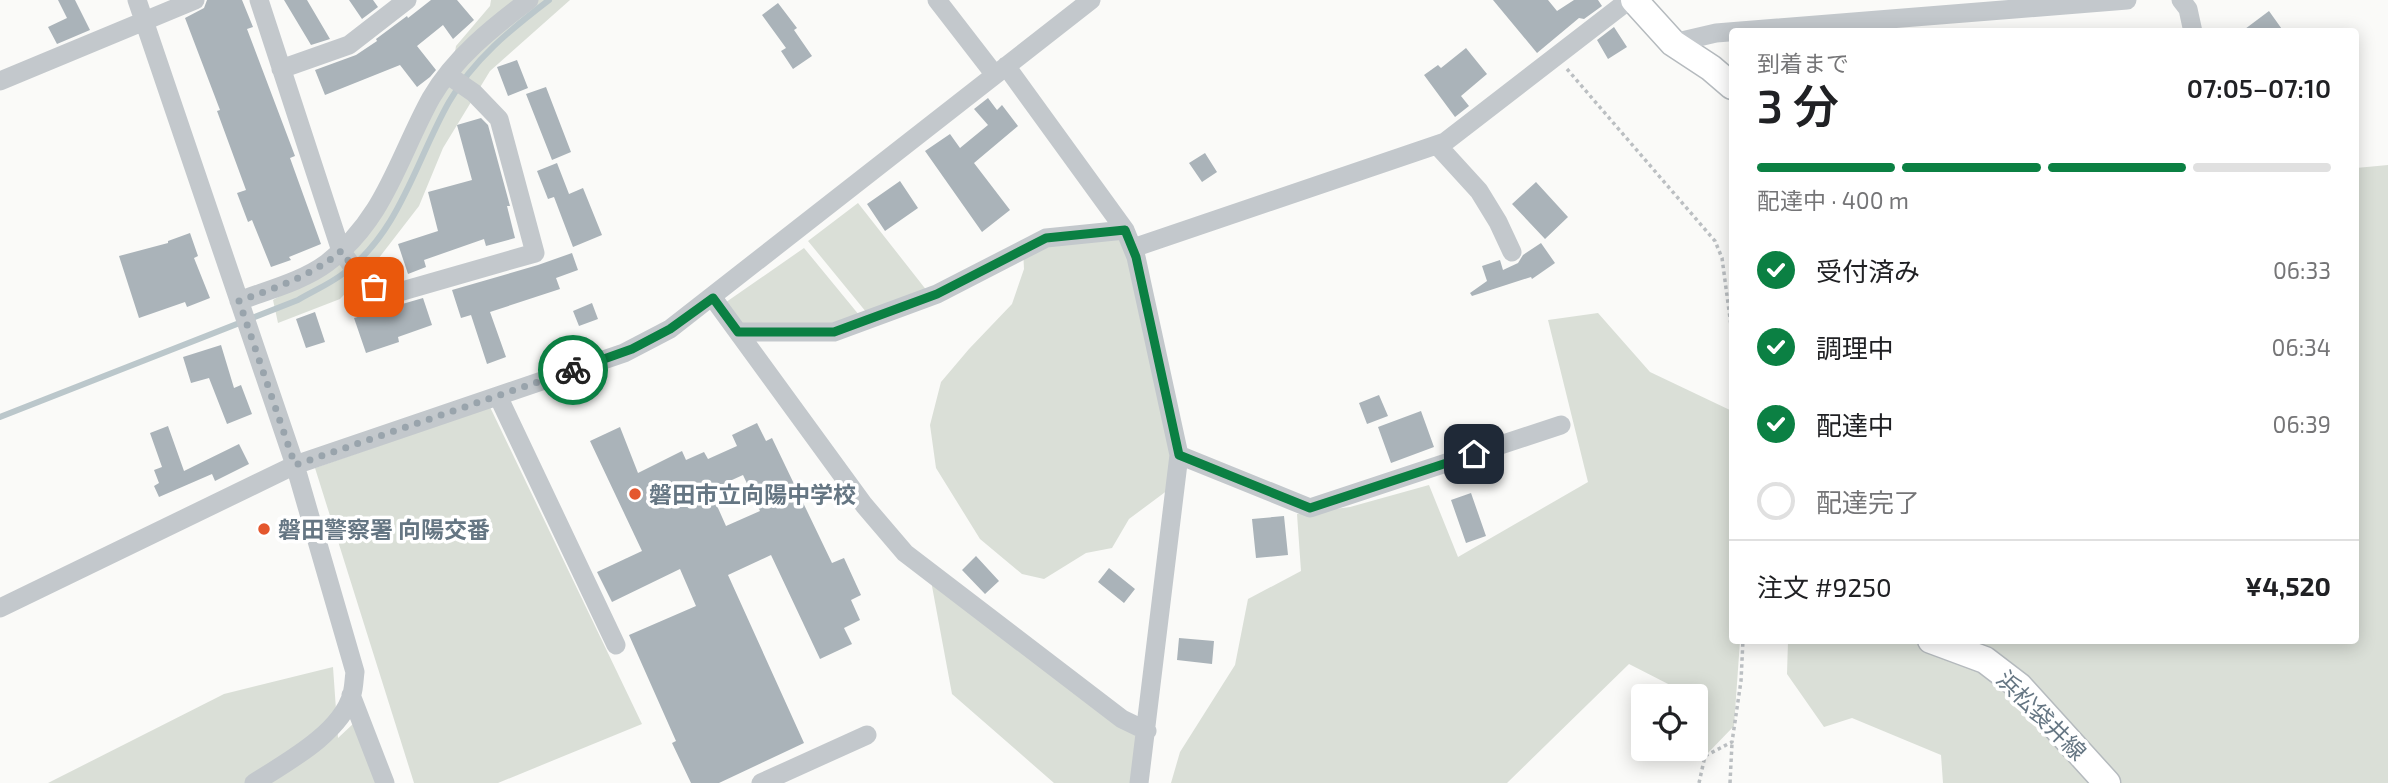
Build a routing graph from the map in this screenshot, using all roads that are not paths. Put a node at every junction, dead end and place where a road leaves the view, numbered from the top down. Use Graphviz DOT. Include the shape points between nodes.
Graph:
graph roads {
  1 [pos="137,0"];
  2 [pos="195,0"];
  3 [pos="259,0"];
  4 [pos="407,0"];
  5 [pos="529,0"];
  6 [pos="937,0"];
  7 [pos="1091,0"];
  8 [pos="1632,0"];
  9 [pos="2127,0"];
  10 [pos="2180,0"];
  11 [pos="1945,7"];
  12 [pos="144,20"];
  13 [pos="1760,28"];
  14 [pos="2192,28"];
  15 [pos="1729,32"];
  16 [pos="1673,43"];
  17 [pos="281,69"];
  18 [pos="1001,71"];
  19 [pos="448,75"];
  20 [pos="0,81"];
  21 [pos="1729,83"];
  22 [pos="1437,145"];
  23 [pos="1129,239"];
  24 [pos="341,251"];
  25 [pos="1512,252"];
  26 [pos="713,298"];
  27 [pos="239,301"];
  28 [pos="738,332"];
  29 [pos="498,396"];
  30 [pos="1562,425"];
  31 [pos="1179,455"];
  32 [pos="295,465"];
  33 [pos="0,608"];
  34 [pos="1942,644"];
  35 [pos="616,645"];
  36 [pos="351,695"];
  37 [pos="1147,732"];
  38 [pos="867,735"];
  39 [pos="254,783"];
  40 [pos="385,783"];
  41 [pos="761,783"];
  42 [pos="1139,783"];
  43 [pos="2107,783"];
  1 -- 12 [label="street"];
  2 -- 12 [label="street"];
  3 -- 17 [label="street"];
  4 -- 17 [label="street" via="349,45"];
  5 -- 19 [label="street" via="497,24"];
  6 -- 18 [label="street"];
  7 -- 18 [label="street"];
  8 -- 16 [label="main road"];
  8 -- 22 [label="street"];
  9 -- 11 [label="street"];
  10 -- 14 [label="street" via="2188,9"];
  11 -- 13 [label="street"];
  12 -- 20 [label="street"];
  12 -- 27 [label="street"];
  15 -- 16 [label="street"];
  16 -- 21 [label="main road"];
  17 -- 24 [label="street"];
  18 -- 23 [label="street"];
  18 -- 26 [label="street"];
  19 -- 24 [label="street" via="432,96 377,209"];
  19 -- 24 [label="street" via="499,119 535,253 385,296 362,279"];
  22 -- 23 [label="street"];
  22 -- 25 [label="street" via="1479,191"];
  23 -- 28 [label="street" via="1046,238 937,294 834,332"];
  23 -- 31 [label="street"];
  24 -- 27 [label="street" via="293,281"];
  26 -- 28 [label="street"];
  26 -- 29 [label="street" via="670,329 624,353"];
  27 -- 32 [label="street"];
  28 -- 37 [label="street" via="864,505 905,552 1122,719"];
  29 -- 32 [label="street"];
  29 -- 35 [label="street"];
  30 -- 31 [label="street" via="1310,508"];
  31 -- 37 [label="street"];
  32 -- 33 [label="street"];
  32 -- 36 [label="street" via="355,672"];
  34 -- 43 [label="main road, 浜松袋井線" via="1984,660 2018,685"];
  36 -- 39 [label="street" via="331,729"];
  36 -- 40 [label="street"];
  37 -- 42 [label="street"];
  38 -- 41 [label="street"];
}
